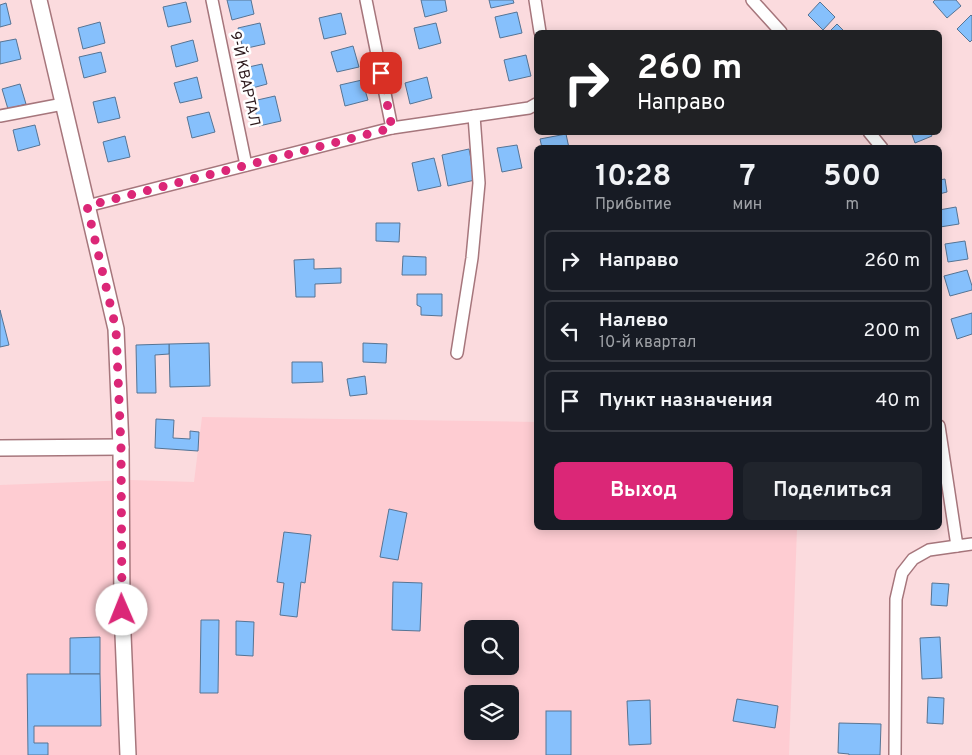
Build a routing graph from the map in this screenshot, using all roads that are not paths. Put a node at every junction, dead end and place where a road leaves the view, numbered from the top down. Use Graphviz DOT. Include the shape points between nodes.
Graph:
graph roads {
  1 [pos="39,0"];
  2 [pos="212,0"];
  3 [pos="366,0"];
  4 [pos="535,0"];
  5 [pos="752,0"];
  6 [pos="540,30"];
  7 [pos="779,30"];
  8 [pos="63,104"];
  9 [pos="534,105"];
  10 [pos="0,116"];
  11 [pos="474,116"];
  12 [pos="392,128"];
  13 [pos="871,135"];
  14 [pos="880,145"];
  15 [pos="246,165"];
  16 [pos="87,206"];
  17 [pos="456,353"];
  18 [pos="942,446"];
  19 [pos="121,447"];
  20 [pos="0,448"];
  21 [pos="972,544"];
  22 [pos="957,546"];
  23 [pos="128,755"];
  24 [pos="896,755"];
  1 -- 8 [label="street"];
  2 -- 15 [label="street, 9-Й КВАРТАЛ"];
  3 -- 12 [label="street"];
  4 -- 6 [label="street"];
  5 -- 7 [label="street"];
  8 -- 10 [label="street"];
  8 -- 16 [label="street"];
  9 -- 11 [label="street"];
  11 -- 12 [label="street"];
  11 -- 17 [label="street" via="479,183 472,258"];
  12 -- 15 [label="street"];
  13 -- 14 [label="street"];
  15 -- 16 [label="street"];
  16 -- 19 [label="street" via="116,329"];
  18 -- 22 [label="street"];
  19 -- 20 [label="street"];
  19 -- 23 [label="street" via="122,610"];
  21 -- 22 [label="street"];
  22 -- 24 [label="street" via="929,550 913,559 902,573 896,599"];
}
